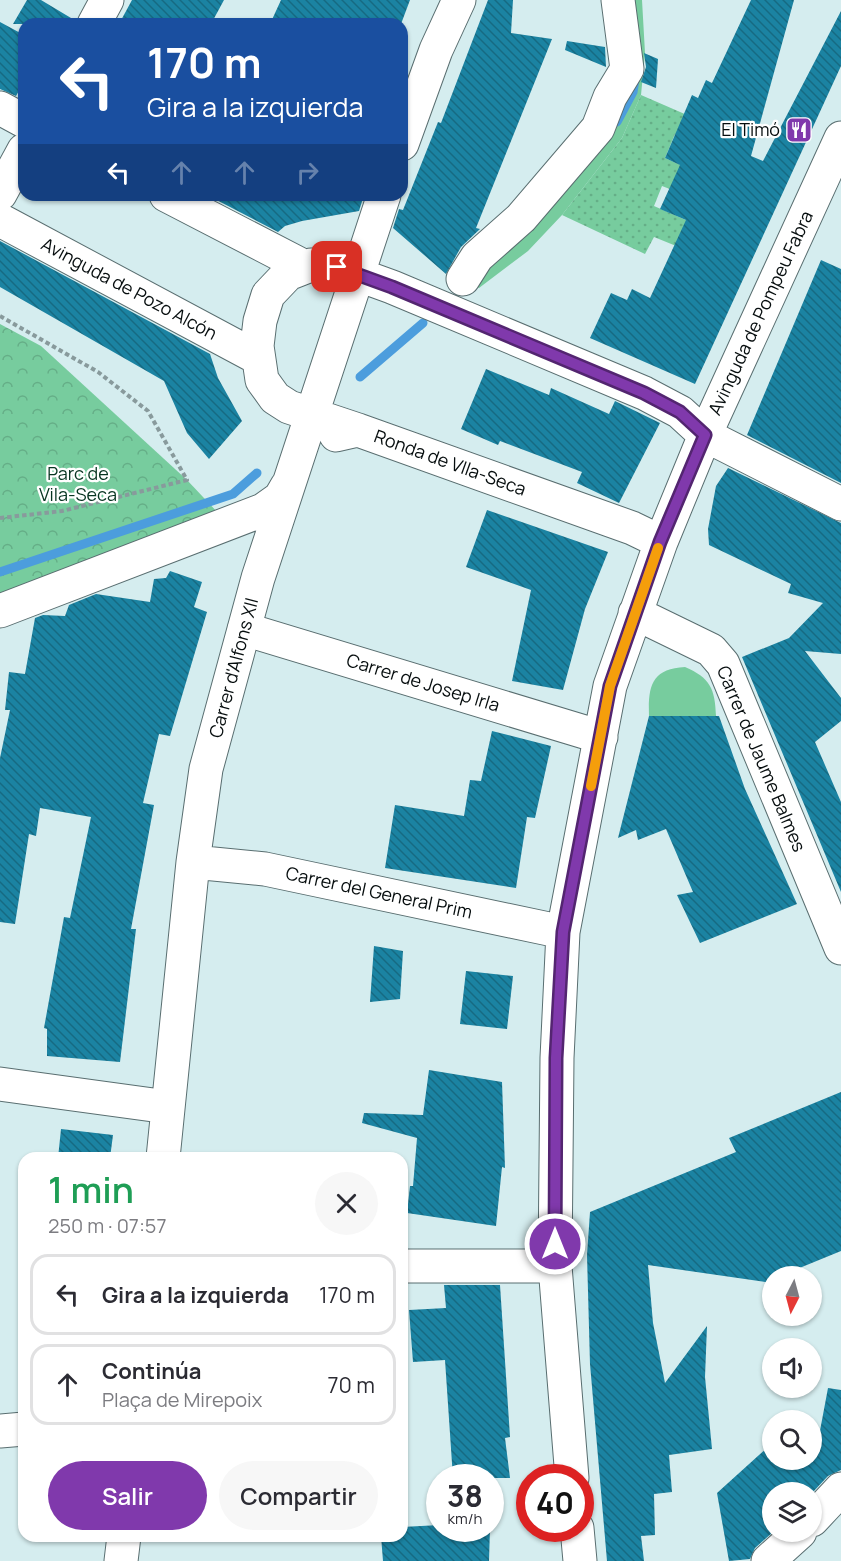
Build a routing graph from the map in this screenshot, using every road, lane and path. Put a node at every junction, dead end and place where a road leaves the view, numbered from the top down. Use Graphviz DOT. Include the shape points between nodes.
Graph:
graph roads {
  1 [pos="107,0"];
  2 [pos="459,0"];
  3 [pos="618,0"];
  4 [pos="97,18"];
  5 [pos="0,108"];
  6 [pos="18,118"];
  7 [pos="408,127"];
  8 [pos="841,138"];
  9 [pos="18,161"];
  10 [pos="0,194"];
  11 [pos="178,201"];
  12 [pos="382,201"];
  13 [pos="0,220"];
  14 [pos="306,267"];
  15 [pos="358,275"];
  16 [pos="463,279"];
  17 [pos="0,316"];
  18 [pos="258,358"];
  19 [pos="312,414"];
  20 [pos="358,430"];
  21 [pos="705,435"];
  22 [pos="291,478"];
  23 [pos="841,504"];
  24 [pos="0,518"];
  25 [pos="660,542"];
  26 [pos="0,611"];
  27 [pos="635,613"];
  28 [pos="244,628"];
  29 [pos="601,737"];
  30 [pos="193,862"];
  31 [pos="563,932"];
  32 [pos="841,948"];
  33 [pos="0,1084"];
  34 [pos="168,1107"];
  35 [pos="164,1152"];
  36 [pos="408,1266"];
  37 [pos="555,1266"];
  38 [pos="18,1430"];
  39 [pos="0,1431"];
  40 [pos="571,1464"];
  41 [pos="841,1489"];
  42 [pos="822,1509"];
  43 [pos="123,1542"];
  44 [pos="578,1542"];
  45 [pos="789,1542"];
  46 [pos="121,1561"];
  47 [pos="580,1561"];
  48 [pos="768,1561"];
  1 -- 4 [label="street"];
  2 -- 7 [label="street"];
  3 -- 16 [label="street" via="627,69 598,128 529,209 477,257"];
  5 -- 6 [label="street"];
  8 -- 21 [label="street, Avinguda de Pompeu Fabra"];
  9 -- 10 [label="street"];
  11 -- 14 [label="street"];
  12 -- 15 [label="street, Carrer d'Alfons XII"];
  13 -- 18 [label="street, Avinguda de Pozo Alcón"];
  14 -- 15 [label="street" via="337,267"];
  14 -- 18 [label="street" via="288,274 268,294 260,321"];
  15 -- 19 [label="street, Carrer d'Alfons XII"];
  15 -- 21 [label="street" via="644,393 680,412"];
  17 -- 24 [label="path" via="98,372 148,411 187,480 62,511"];
  18 -- 19 [label="street" via="262,380 274,398"];
  19 -- 20 [label="street"];
  19 -- 22 [label="street, Carrer d'Alfons XII"];
  20 -- 22 [label="street, Ronda de VIla-Seca" via="314,441"];
  20 -- 25 [label="street, Ronda de VIla-Seca" via="621,524"];
  21 -- 23 [label="street"];
  21 -- 25 [label="street, Avinguda de Pompeu Fabra"];
  22 -- 26 [label="street, Ronda de VIla-Seca" via="280,498 263,510"];
  22 -- 28 [label="street, Carrer d'Alfons XII"];
  25 -- 27 [label="street, Avinguda de Pompeu Fabra"];
  27 -- 29 [label="street, Avinguda de Pompeu Fabra" via="610,686"];
  27 -- 32 [label="street, Carrer de Jaume Balmes" via="711,650 723,664"];
  28 -- 29 [label="street, Carrer de Josep Irla"];
  28 -- 30 [label="street, Carrer d'Alfons XII" via="206,769"];
  29 -- 31 [label="street, Avinguda de Pompeu Fabra"];
  30 -- 31 [label="street, Carrer del General Prim" via="266,869"];
  30 -- 34 [label="street, Carrer d'Alfons XII"];
  31 -- 37 [label="street, Avinguda de Pompeu Fabra" via="556,1058"];
  33 -- 34 [label="street"];
  34 -- 35 [label="street, Carrer d'Alfons XII"];
  36 -- 37 [label="street"];
  37 -- 40 [label="street, Avinguda de Pompeu Fabra"];
  38 -- 39 [label="street"];
  41 -- 42 [label="street"];
  43 -- 46 [label="street"];
  44 -- 47 [label="street"];
  45 -- 48 [label="street"];
}
